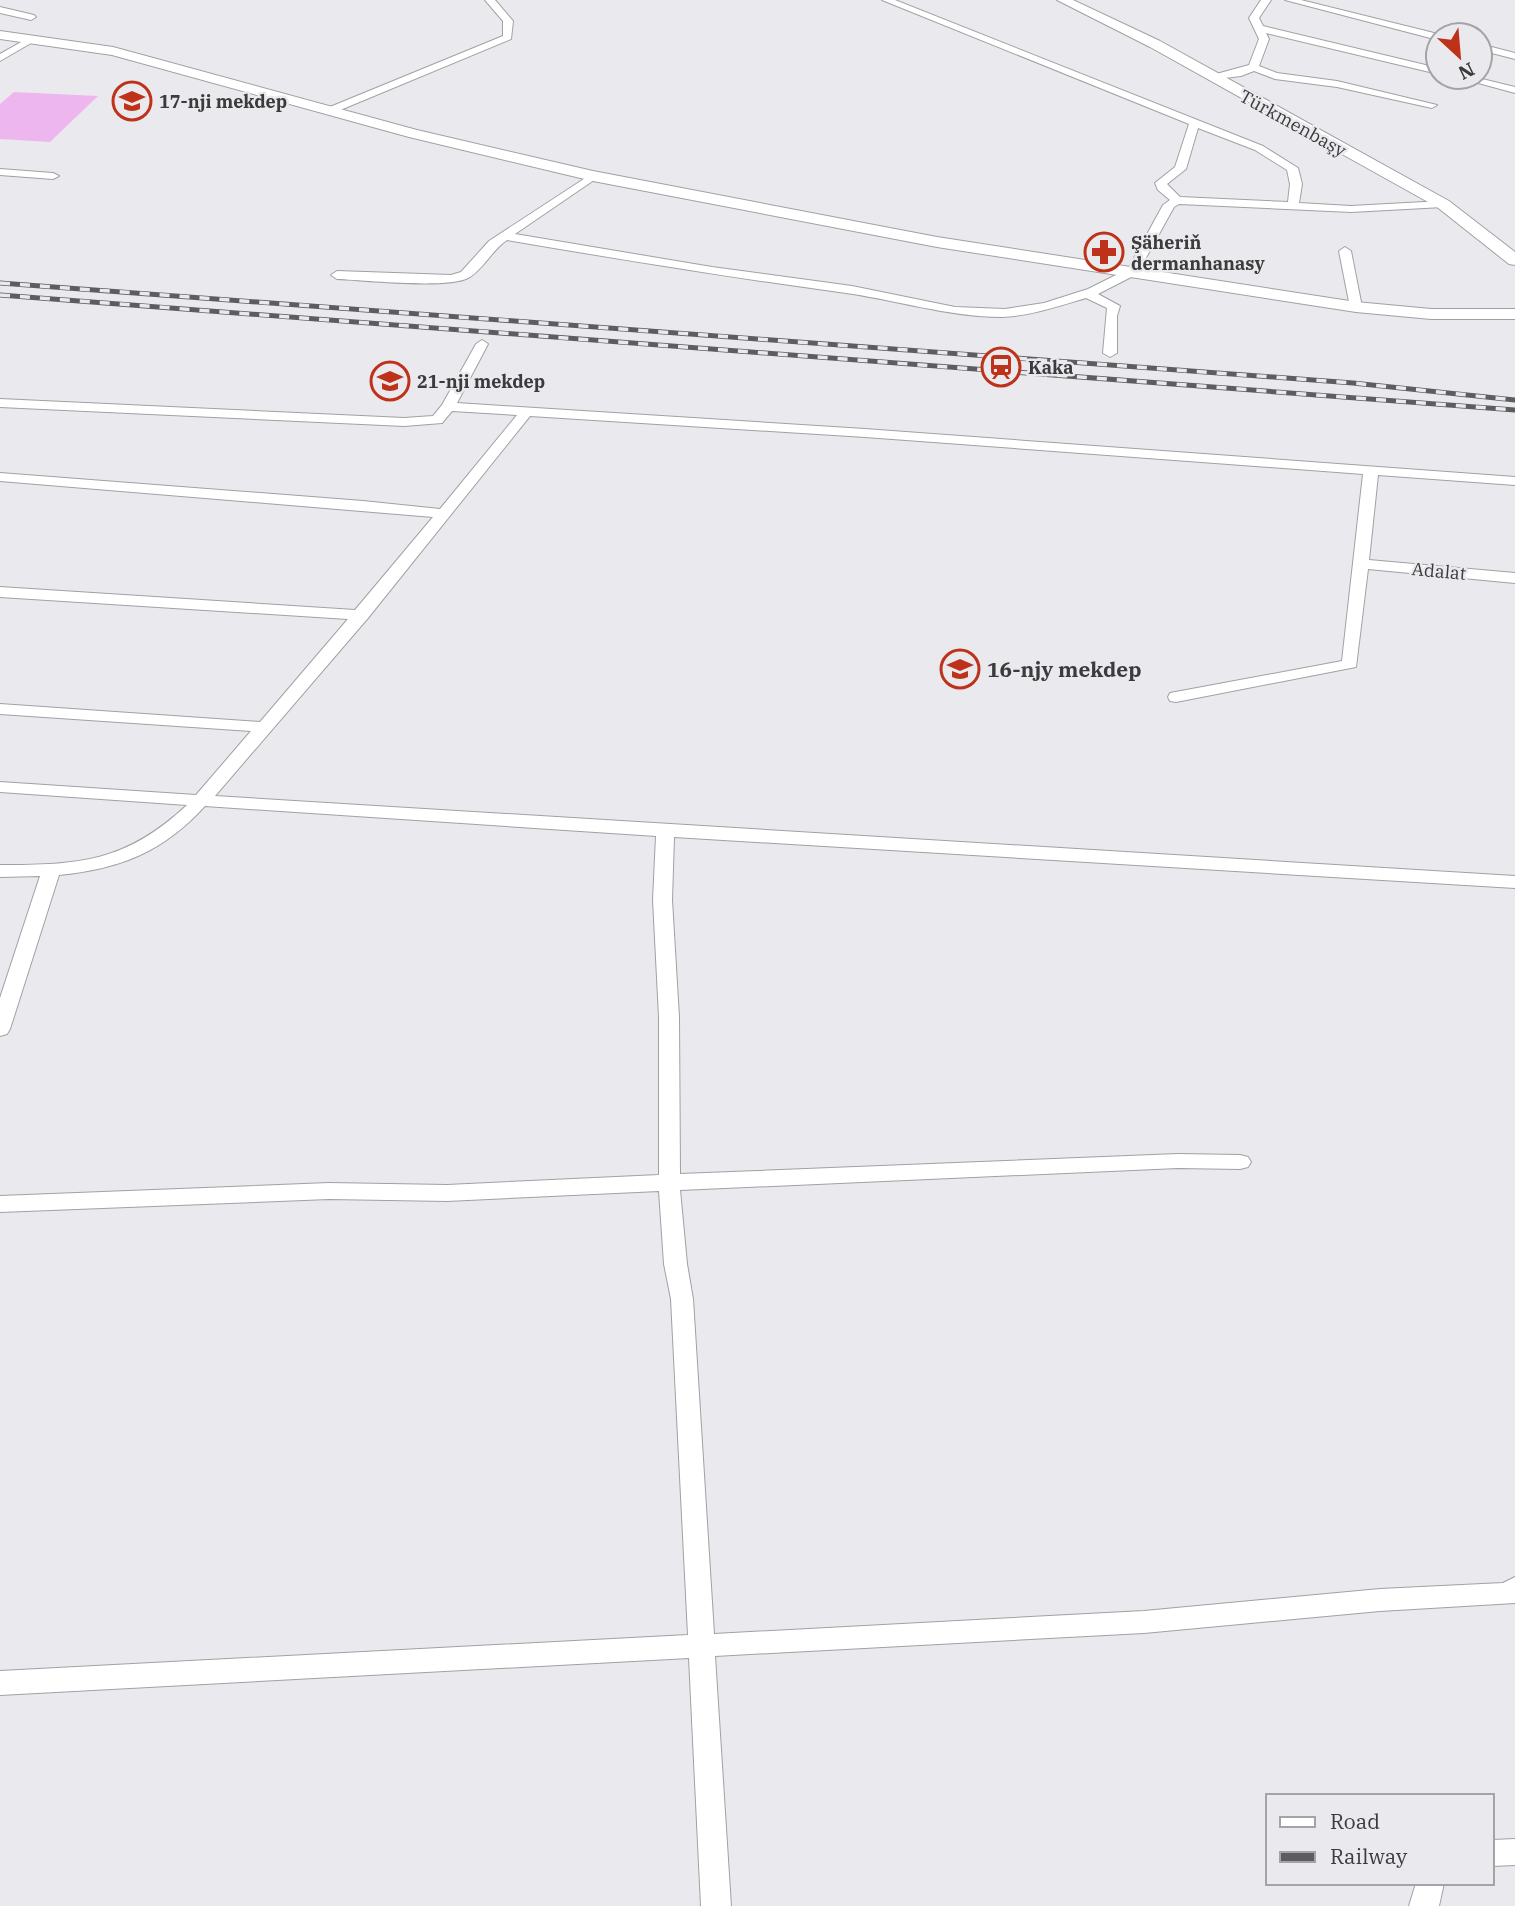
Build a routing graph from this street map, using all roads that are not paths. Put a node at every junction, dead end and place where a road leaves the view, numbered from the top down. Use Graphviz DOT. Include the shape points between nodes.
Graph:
graph roads {
  1 [pos="490,0"];
  2 [pos="887,0"];
  3 [pos="1063,0"];
  4 [pos="1279,0"];
  5 [pos="1290,0"];
  6 [pos="1266,1"];
  7 [pos="0,10"];
  8 [pos="31,17"];
  9 [pos="1258,28"];
  10 [pos="0,34"];
  11 [pos="1424,34"];
  12 [pos="33,39"];
  13 [pos="1494,51"];
  14 [pos="1515,56"];
  15 [pos="0,58"];
  16 [pos="1254,67"];
  17 [pos="1424,68"];
  18 [pos="1213,78"];
  19 [pos="1494,85"];
  20 [pos="1515,90"];
  21 [pos="1432,106"];
  22 [pos="329,111"];
  23 [pos="1194,124"];
  24 [pos="0,172"];
  25 [pos="53,176"];
  26 [pos="593,176"];
  27 [pos="1177,200"];
  28 [pos="1443,204"];
  29 [pos="1293,207"];
  30 [pos="505,236"];
  31 [pos="1345,251"];
  32 [pos="1515,260"];
  33 [pos="1133,271"];
  34 [pos="337,275"];
  35 [pos="1087,294"];
  36 [pos="1356,307"];
  37 [pos="1515,314"];
  38 [pos="482,344"];
  39 [pos="1110,354"];
  40 [pos="0,403"];
  41 [pos="448,407"];
  42 [pos="525,414"];
  43 [pos="1371,470"];
  44 [pos="0,477"];
  45 [pos="1515,481"];
  46 [pos="444,514"];
  47 [pos="1363,564"];
  48 [pos="1515,578"];
  49 [pos="0,592"];
  50 [pos="362,615"];
  51 [pos="1176,697"];
  52 [pos="0,709"];
  53 [pos="263,727"];
  54 [pos="0,787"];
  55 [pos="200,800"];
  56 [pos="666,830"];
  57 [pos="0,871"];
  58 [pos="51,871"];
  59 [pos="1515,881"];
  60 [pos="0,1029"];
  61 [pos="1240,1162"];
  62 [pos="670,1182"];
  63 [pos="0,1205"];
  64 [pos="1515,1588"];
  65 [pos="702,1644"];
  66 [pos="0,1683"];
  67 [pos="1515,1852"];
  68 [pos="1494,1853"];
  69 [pos="1429,1885"];
  70 [pos="716,1906"];
  71 [pos="1424,1906"];
  1 -- 22 [label="street" via="508,21 508,37"];
  2 -- 23 [label="street"];
  3 -- 18 [label="street, Türkmenbaşy"];
  4 -- 6 [label="street"];
  5 -- 11 [label="street"];
  6 -- 9 [label="street" via="1254,18"];
  7 -- 8 [label="street"];
  9 -- 16 [label="street" via="1264,39"];
  9 -- 17 [label="street"];
  10 -- 12 [label="street"];
  12 -- 15 [label="street"];
  12 -- 22 [label="street" via="113,51"];
  13 -- 14 [label="street"];
  16 -- 18 [label="street"];
  16 -- 21 [label="street" via="1275,76 1337,84"];
  18 -- 28 [label="street, Türkmenbaşy"];
  19 -- 20 [label="street"];
  22 -- 26 [label="street"];
  23 -- 27 [label="street" via="1180,169 1161,183"];
  23 -- 29 [label="street" via="1259,148 1292,168 1296,184"];
  24 -- 25 [label="street"];
  26 -- 30 [label="street"];
  26 -- 33 [label="street" via="937,242"];
  27 -- 29 [label="street"];
  27 -- 33 [label="street" via="1169,205"];
  28 -- 29 [label="street"];
  28 -- 32 [label="street, Türkmenbaşy"];
  30 -- 34 [label="street" via="465,275 451,279"];
  30 -- 35 [label="street" via="852,290 955,311 1005,313"];
  31 -- 36 [label="street"];
  33 -- 35 [label="street"];
  33 -- 36 [label="street"];
  35 -- 39 [label="street" via="1114,306"];
  36 -- 37 [label="street" via="1431,314"];
  38 -- 41 [label="street"];
  40 -- 41 [label="street" via="404,422 437,420"];
  41 -- 42 [label="street"];
  42 -- 43 [label="street"];
  42 -- 46 [label="street"];
  43 -- 45 [label="street"];
  43 -- 47 [label="street"];
  44 -- 46 [label="street"];
  46 -- 50 [label="street"];
  47 -- 48 [label="street, Adalat"];
  47 -- 51 [label="street" via="1350,664"];
  49 -- 50 [label="street"];
  50 -- 53 [label="street"];
  52 -- 53 [label="street"];
  53 -- 55 [label="street"];
  54 -- 55 [label="street"];
  55 -- 56 [label="street"];
  55 -- 58 [label="street" via="145,847"];
  56 -- 59 [label="street"];
  56 -- 62 [label="street" via="662,898 670,1019"];
  57 -- 58 [label="street"];
  58 -- 60 [label="street"];
  61 -- 62 [label="street"];
  62 -- 63 [label="street"];
  62 -- 65 [label="street" via="672,1256 682,1299"];
  64 -- 65 [label="street" via="1510,1594 1380,1600 1144,1622"];
  65 -- 66 [label="street"];
  65 -- 70 [label="street"];
  67 -- 68 [label="street"];
  69 -- 71 [label="street"];
}
